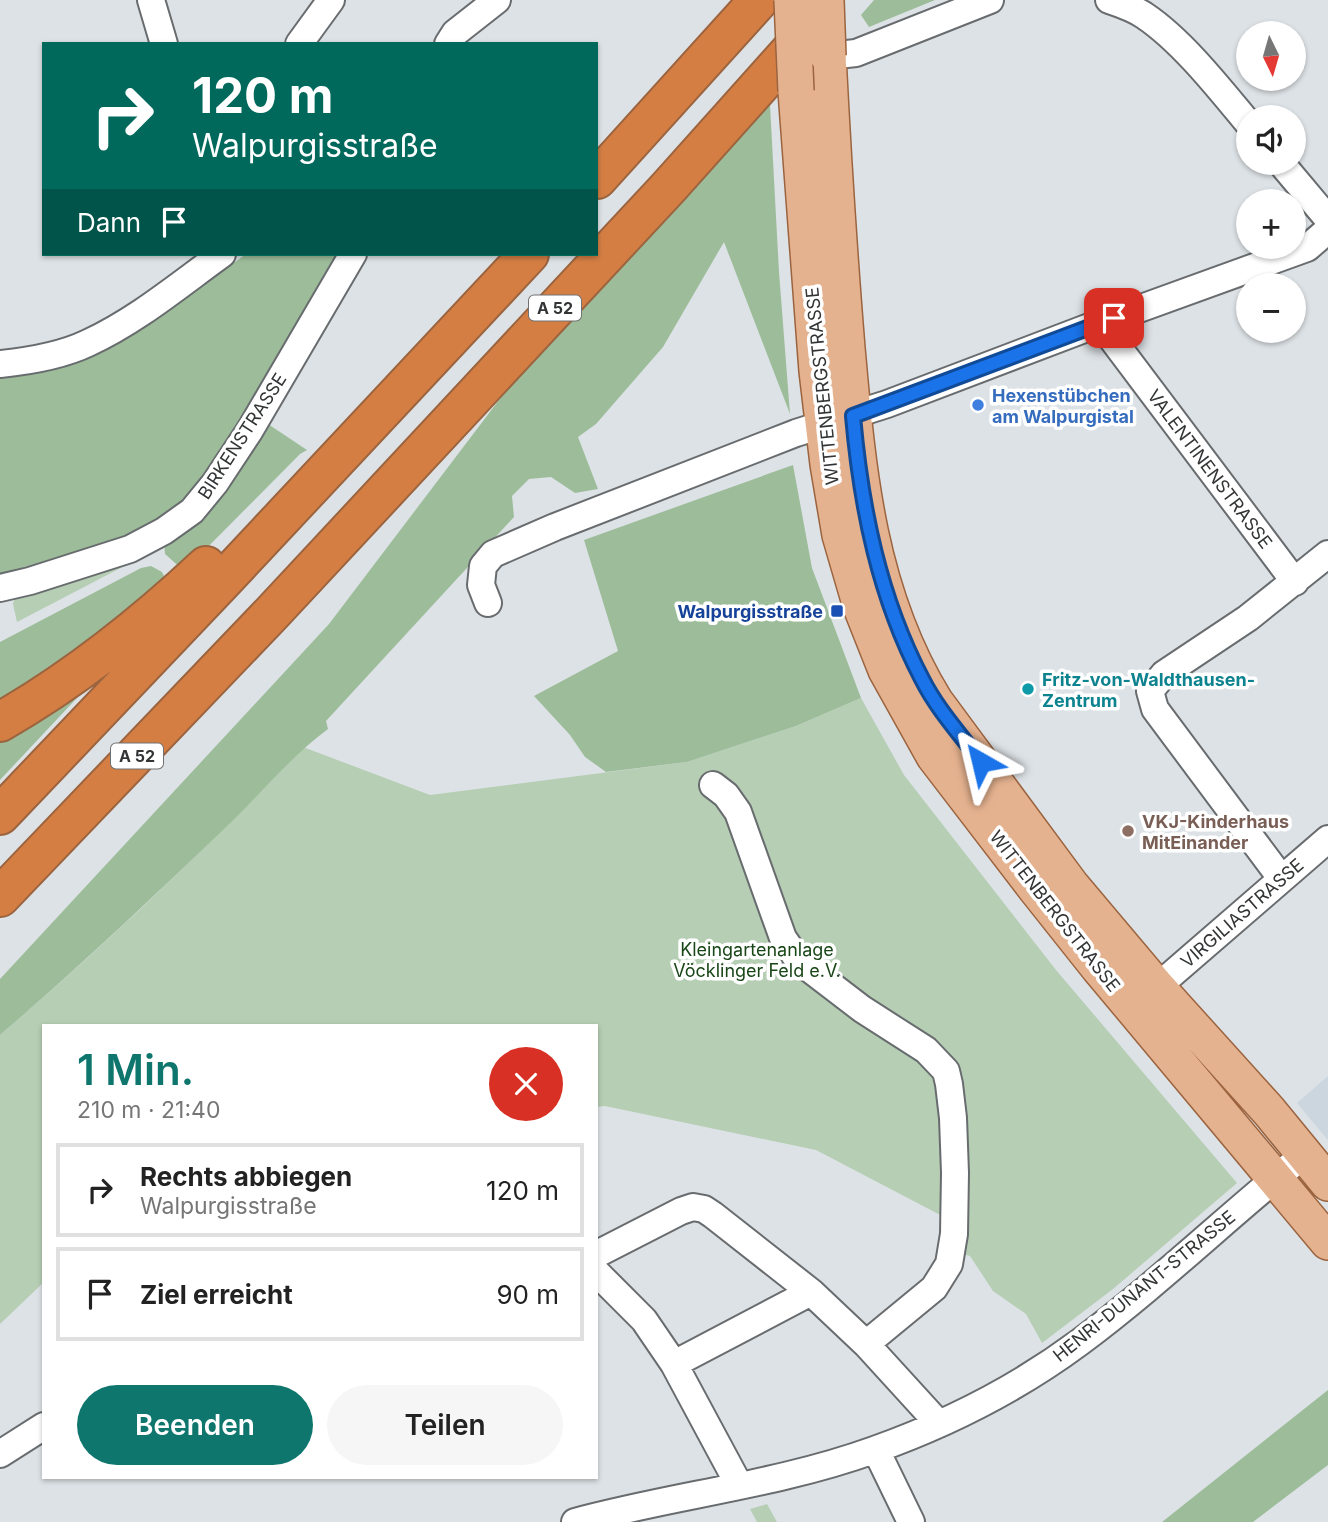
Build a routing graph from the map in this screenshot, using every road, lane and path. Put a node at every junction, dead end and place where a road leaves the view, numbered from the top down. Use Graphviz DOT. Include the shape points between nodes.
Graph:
graph roads {
  1 [pos="151,0"];
  2 [pos="331,0"];
  3 [pos="497,0"];
  4 [pos="759,0"];
  5 [pos="792,0"];
  6 [pos="826,0"];
  7 [pos="836,0"];
  8 [pos="990,0"];
  9 [pos="1109,0"];
  10 [pos="163,42"];
  11 [pos="300,42"];
  12 [pos="448,42"];
  13 [pos="828,56"];
  14 [pos="1236,109"];
  15 [pos="1291,175"];
  16 [pos="598,178"];
  17 [pos="1328,219"];
  18 [pos="1328,230"];
  19 [pos="219,256"];
  20 [pos="352,256"];
  21 [pos="527,256"];
  22 [pos="1100,323"];
  23 [pos="0,364"];
  24 [pos="838,420"];
  25 [pos="337,460"];
  26 [pos="1328,554"];
  27 [pos="1295,582"];
  28 [pos="0,588"];
  29 [pos="488,603"];
  30 [pos="0,722"];
  31 [pos="713,785"];
  32 [pos="0,815"];
  33 [pos="1328,839"];
  34 [pos="1281,878"];
  35 [pos="0,897"];
  36 [pos="1157,987"];
  37 [pos="1305,1154"];
  38 [pos="1275,1178"];
  39 [pos="1328,1182"];
  40 [pos="1328,1242"];
  41 [pos="598,1253"];
  42 [pos="598,1273"];
  43 [pos="811,1292"];
  44 [pos="866,1344"];
  45 [pos="674,1364"];
  46 [pos="939,1424"];
  47 [pos="42,1427"];
  48 [pos="876,1450"];
  49 [pos="0,1454"];
  50 [pos="739,1485"];
  51 [pos="659,1512"];
  52 [pos="575,1522"];
  53 [pos="911,1522"];
  1 -- 10 [label="street"];
  2 -- 11 [label="street"];
  3 -- 12 [label="street"];
  4 -- 16 [label="highway"];
  5 -- 24 [label="main road, WITTENBERGSTRASSE, bridge" via="796,91"];
  6 -- 13 [label="main road, WITTENBERGSTRASSE, bridge"];
  7 -- 35 [label="highway, A 52" via="668,188 263,623"];
  8 -- 13 [label="street" via="856,53"];
  9 -- 14 [label="street" via="1144,15"];
  13 -- 24 [label="main road, WITTENBERGSTRASSE" via="838,246"];
  15 -- 17 [label="street"];
  18 -- 22 [label="street" via="1307,248"];
  19 -- 23 [label="street" via="131,319 87,344 38,359"];
  20 -- 28 [label="street, BIRKENSTRASSE" via="250,430 192,510 130,549"];
  21 -- 25 [label="highway"];
  22 -- 24 [label="street"];
  22 -- 27 [label="street, VALENTINENSTRASSE"];
  24 -- 29 [label="street" via="777,440 494,554 482,567 481,585"];
  24 -- 36 [label="main road, WITTENBERGSTRASSE" via="858,469 875,558 895,620 922,680 1071,885"];
  24 -- 38 [label="main road, WITTENBERGSTRASSE" via="840,535 886,670 934,756 1098,967"];
  25 -- 30 [label="highway" via="268,506 117,643"];
  25 -- 32 [label="highway"];
  26 -- 27 [label="street"];
  27 -- 34 [label="street" via="1164,674 1150,691 1155,709"];
  31 -- 44 [label="street" via="738,812 783,939 798,960 926,1050 946,1071 955,1173 949,1264 934,1289"];
  33 -- 34 [label="street, VIRGILIASTRASSE"];
  34 -- 36 [label="street, VIRGILIASTRASSE"];
  36 -- 37 [label="main road, WITTENBERGSTRASSE"];
  37 -- 38 [label="street, HENRI-DUNANT-STRASSE"];
  37 -- 39 [label="main road, WITTENBERGSTRASSE"];
  38 -- 40 [label="main road, WITTENBERGSTRASSE"];
  38 -- 46 [label="street, HENRI-DUNANT-STRASSE" via="1079,1343 1010,1388"];
  41 -- 43 [label="street" via="693,1207 713,1215"];
  42 -- 45 [label="street" via="644,1320"];
  43 -- 44 [label="street"];
  43 -- 45 [label="street"];
  44 -- 46 [label="street"];
  45 -- 50 [label="street"];
  46 -- 48 [label="street, HENRI-DUNANT-STRASSE"];
  47 -- 49 [label="street"];
  48 -- 50 [label="street, HENRI-DUNANT-STRASSE" via="799,1474"];
  48 -- 53 [label="street"];
  50 -- 51 [label="street, HENRI-DUNANT-STRASSE"];
  51 -- 52 [label="street, HENRI-DUNANT-STRASSE"];
}
